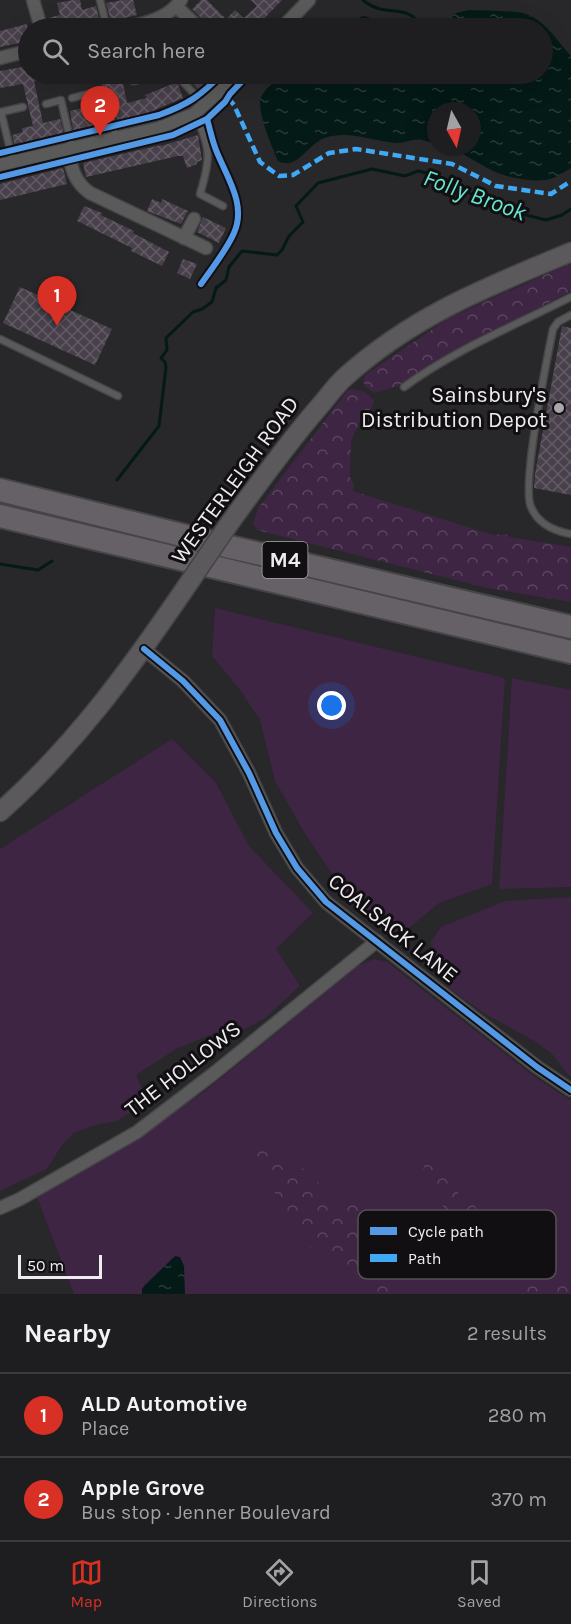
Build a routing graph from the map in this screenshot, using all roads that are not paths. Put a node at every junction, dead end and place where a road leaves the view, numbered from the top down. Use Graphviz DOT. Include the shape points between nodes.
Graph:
graph roads {
  1 [pos="33,0"];
  2 [pos="100,0"];
  3 [pos="309,0"];
  4 [pos="179,3"];
  5 [pos="38,18"];
  6 [pos="104,18"];
  7 [pos="159,18"];
  8 [pos="191,18"];
  9 [pos="292,18"];
  10 [pos="18,54"];
  11 [pos="0,58"];
  12 [pos="185,84"];
  13 [pos="228,84"];
  14 [pos="72,98"];
  15 [pos="46,104"];
  16 [pos="205,105"];
  17 [pos="23,107"];
  18 [pos="194,114"];
  19 [pos="116,138"];
  20 [pos="70,149"];
  21 [pos="13,161"];
  22 [pos="0,165"];
  23 [pos="223,206"];
  24 [pos="194,219"];
  25 [pos="184,238"];
  26 [pos="206,248"];
  27 [pos="571,252"];
  28 [pos="571,297"];
  29 [pos="571,315"];
  30 [pos="0,339"];
  31 [pos="404,387"];
  32 [pos="118,396"];
  33 [pos="0,490"];
  34 [pos="0,516"];
  35 [pos="571,534"];
  36 [pos="571,627"];
  37 [pos="144,649"];
  38 [pos="571,652"];
  39 [pos="0,813"];
  40 [pos="377,941"];
  41 [pos="571,1090"];
  42 [pos="0,1208"];
  1 -- 5 [label="street"];
  2 -- 6 [label="lane"];
  3 -- 9 [label="street"];
  4 -- 7 [label="street"];
  4 -- 8 [label="street"];
  10 -- 11 [label="street"];
  12 -- 16 [label="lane"];
  13 -- 16 [label="street"];
  14 -- 19 [label="lane" via="96,92 106,99"];
  15 -- 20 [label="lane" via="61,100"];
  16 -- 18 [label="street"];
  17 -- 21 [label="lane" via="1,112"];
  18 -- 19 [label="street" via="159,128"];
  18 -- 23 [label="lane" via="209,162 200,194"];
  19 -- 20 [label="street"];
  20 -- 21 [label="street"];
  20 -- 25 [label="street" via="80,186"];
  21 -- 22 [label="street"];
  24 -- 25 [label="street"];
  25 -- 26 [label="street"];
  27 -- 37 [label="street, WESTERLEIGH ROAD, bridge" via="446,306 372,354 343,379 273,463"];
  28 -- 31 [label="lane" via="463,349"];
  29 -- 35 [label="lane" via="553,329 528,495 530,507 545,525"];
  30 -- 32 [label="lane"];
  33 -- 36 [label="highway, M4"];
  34 -- 38 [label="highway, M4"];
  37 -- 39 [label="street, WESTERLEIGH ROAD" via="65,749"];
  37 -- 40 [label="street, COALSACK LANE" via="183,681 220,720 297,868 326,902"];
  40 -- 41 [label="street, COALSACK LANE"];
  40 -- 42 [label="street, THE HOLLOWS" via="137,1132"];
}
